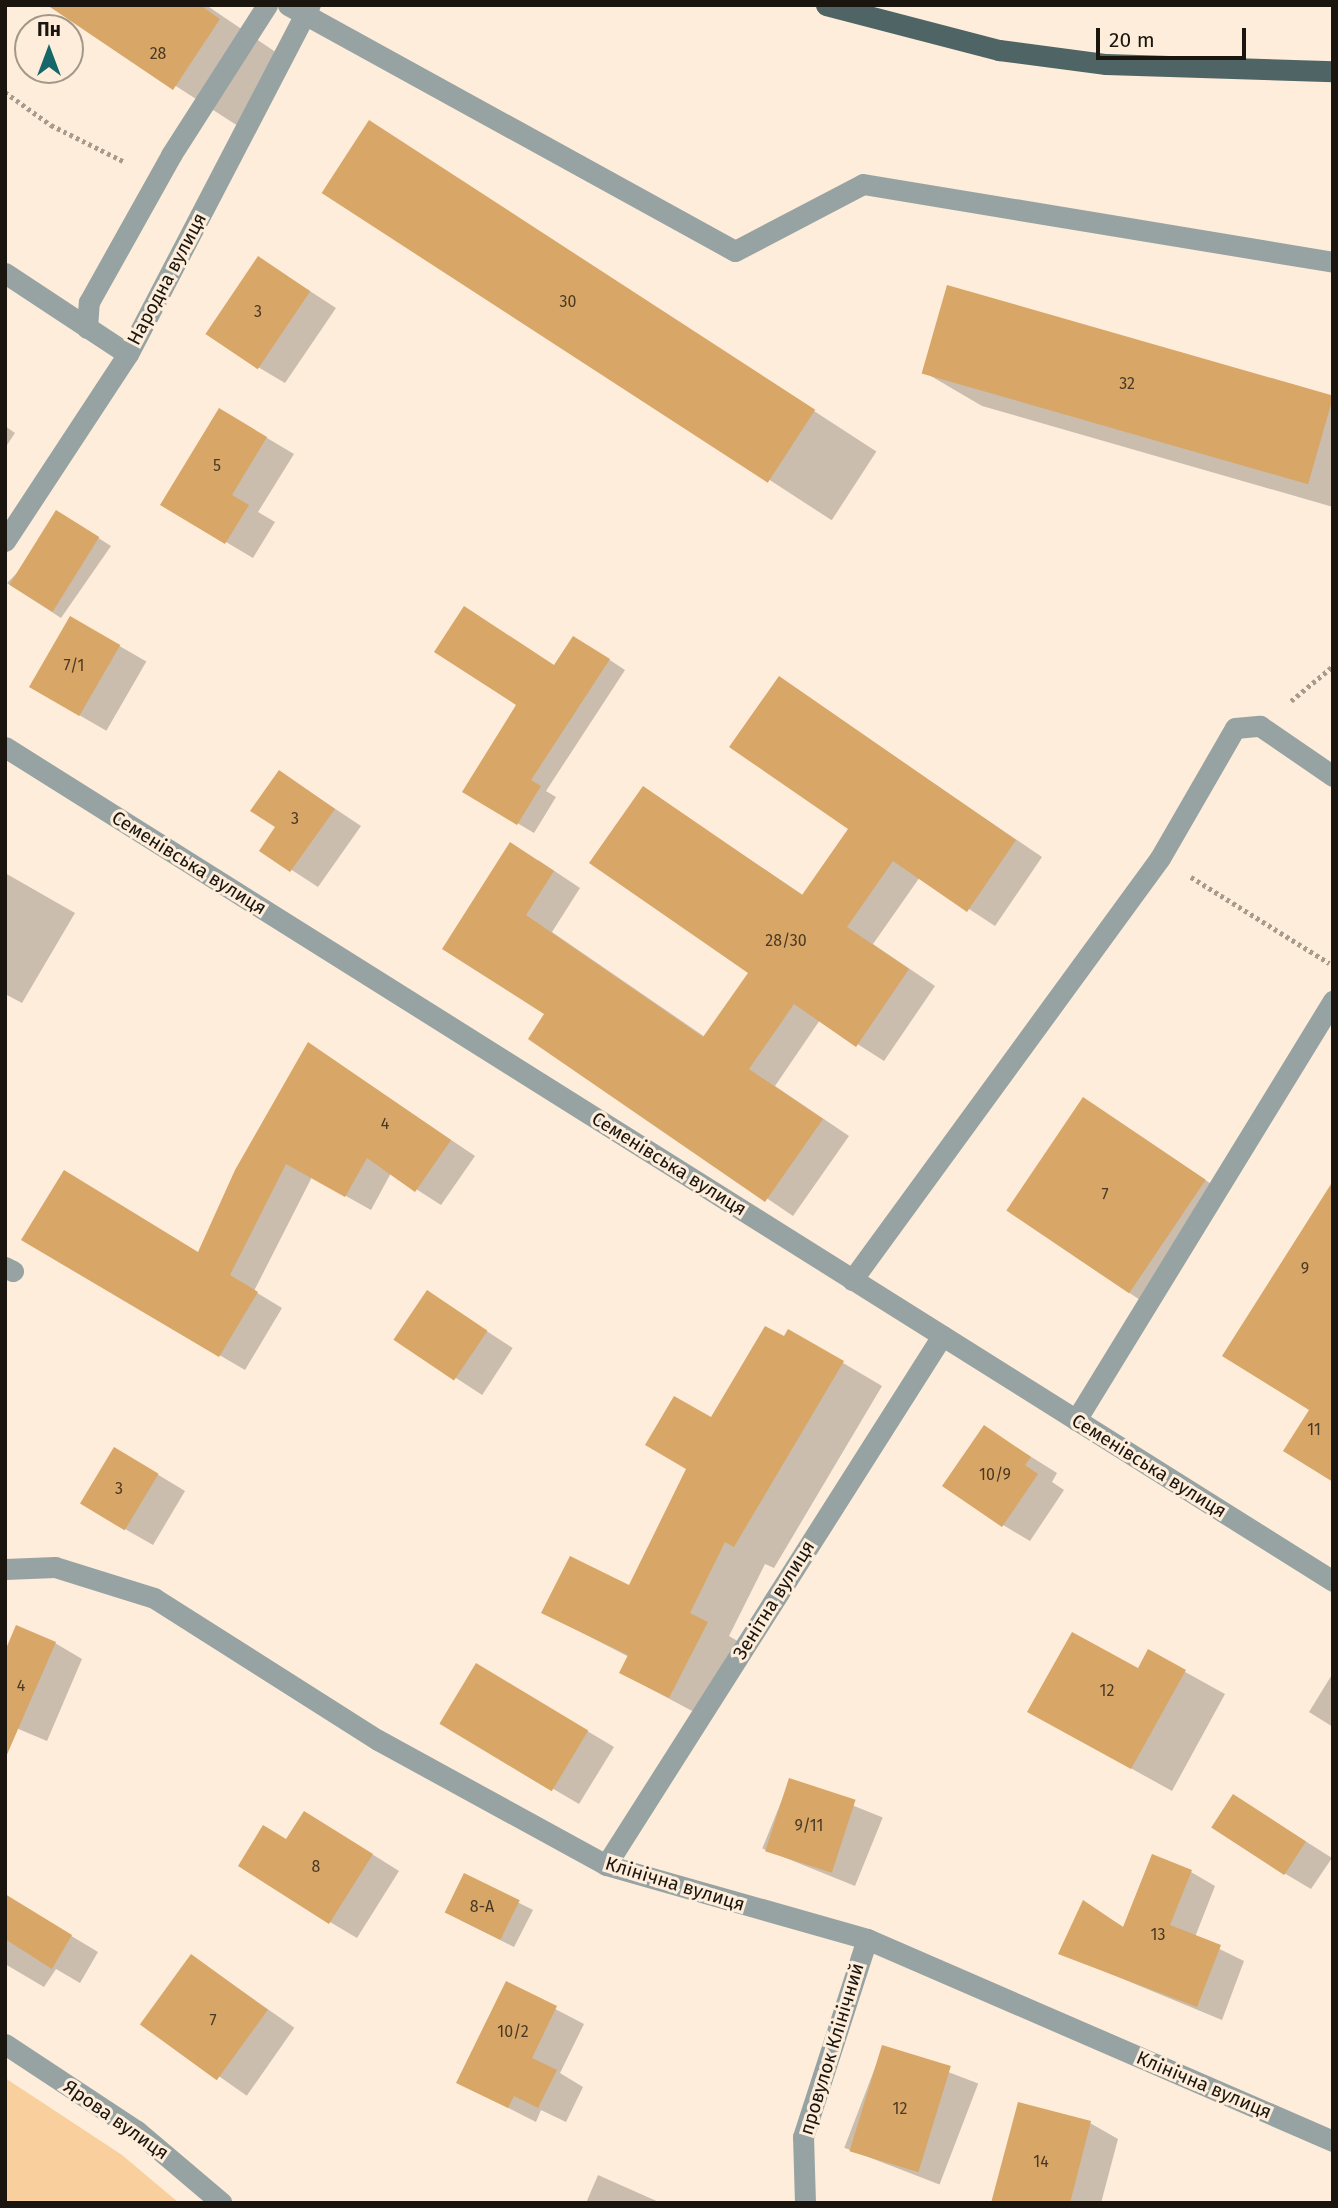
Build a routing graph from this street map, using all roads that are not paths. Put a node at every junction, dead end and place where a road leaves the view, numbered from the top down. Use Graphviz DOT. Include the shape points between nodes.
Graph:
graph roads {
  1 [pos="267,5"];
  2 [pos="825,5"];
  3 [pos="301,9"];
  4 [pos="1333,71"];
  5 [pos="1333,262"];
  6 [pos="5,273"];
  7 [pos="87,328"];
  8 [pos="128,354"];
  9 [pos="5,541"];
  10 [pos="5,747"];
  11 [pos="1333,776"];
  12 [pos="1333,1000"];
  13 [pos="852,1280"];
  14 [pos="942,1336"];
  15 [pos="1076,1420"];
  16 [pos="5,1569"];
  17 [pos="1333,1581"];
  18 [pos="606,1865"];
  19 [pos="867,1939"];
  20 [pos="5,2044"];
  21 [pos="1333,2141"];
  22 [pos="222,2203"];
  23 [pos="806,2203"];
  1 -- 7 [label="street" via="158,179 89,302"];
  2 -- 4 [label="main road" via="999,50 1249,73"];
  3 -- 5 [label="street" via="735,251 863,184"];
  3 -- 8 [label="street, Народна вулиця"];
  6 -- 7 [label="street"];
  7 -- 8 [label="street"];
  8 -- 9 [label="street, Народна вулиця"];
  10 -- 13 [label="street, Семенівська вулиця"];
  11 -- 13 [label="street" via="1260,726 1235,728 1160,858"];
  12 -- 15 [label="street"];
  13 -- 14 [label="street, Семенівська вулиця"];
  14 -- 15 [label="street, Семенівська вулиця"];
  14 -- 18 [label="street, Зенітна вулиця"];
  15 -- 17 [label="street, Семенівська вулиця"];
  16 -- 18 [label="street, Клінічна вулиця" via="55,1567 154,1598 378,1740"];
  18 -- 19 [label="street, Клінічна вулиця"];
  19 -- 21 [label="street, Клінічна вулиця"];
  19 -- 23 [label="street, провулок Клінічний" via="803,2137"];
  20 -- 22 [label="street, Ярова вулиця" via="137,2131"];
}
